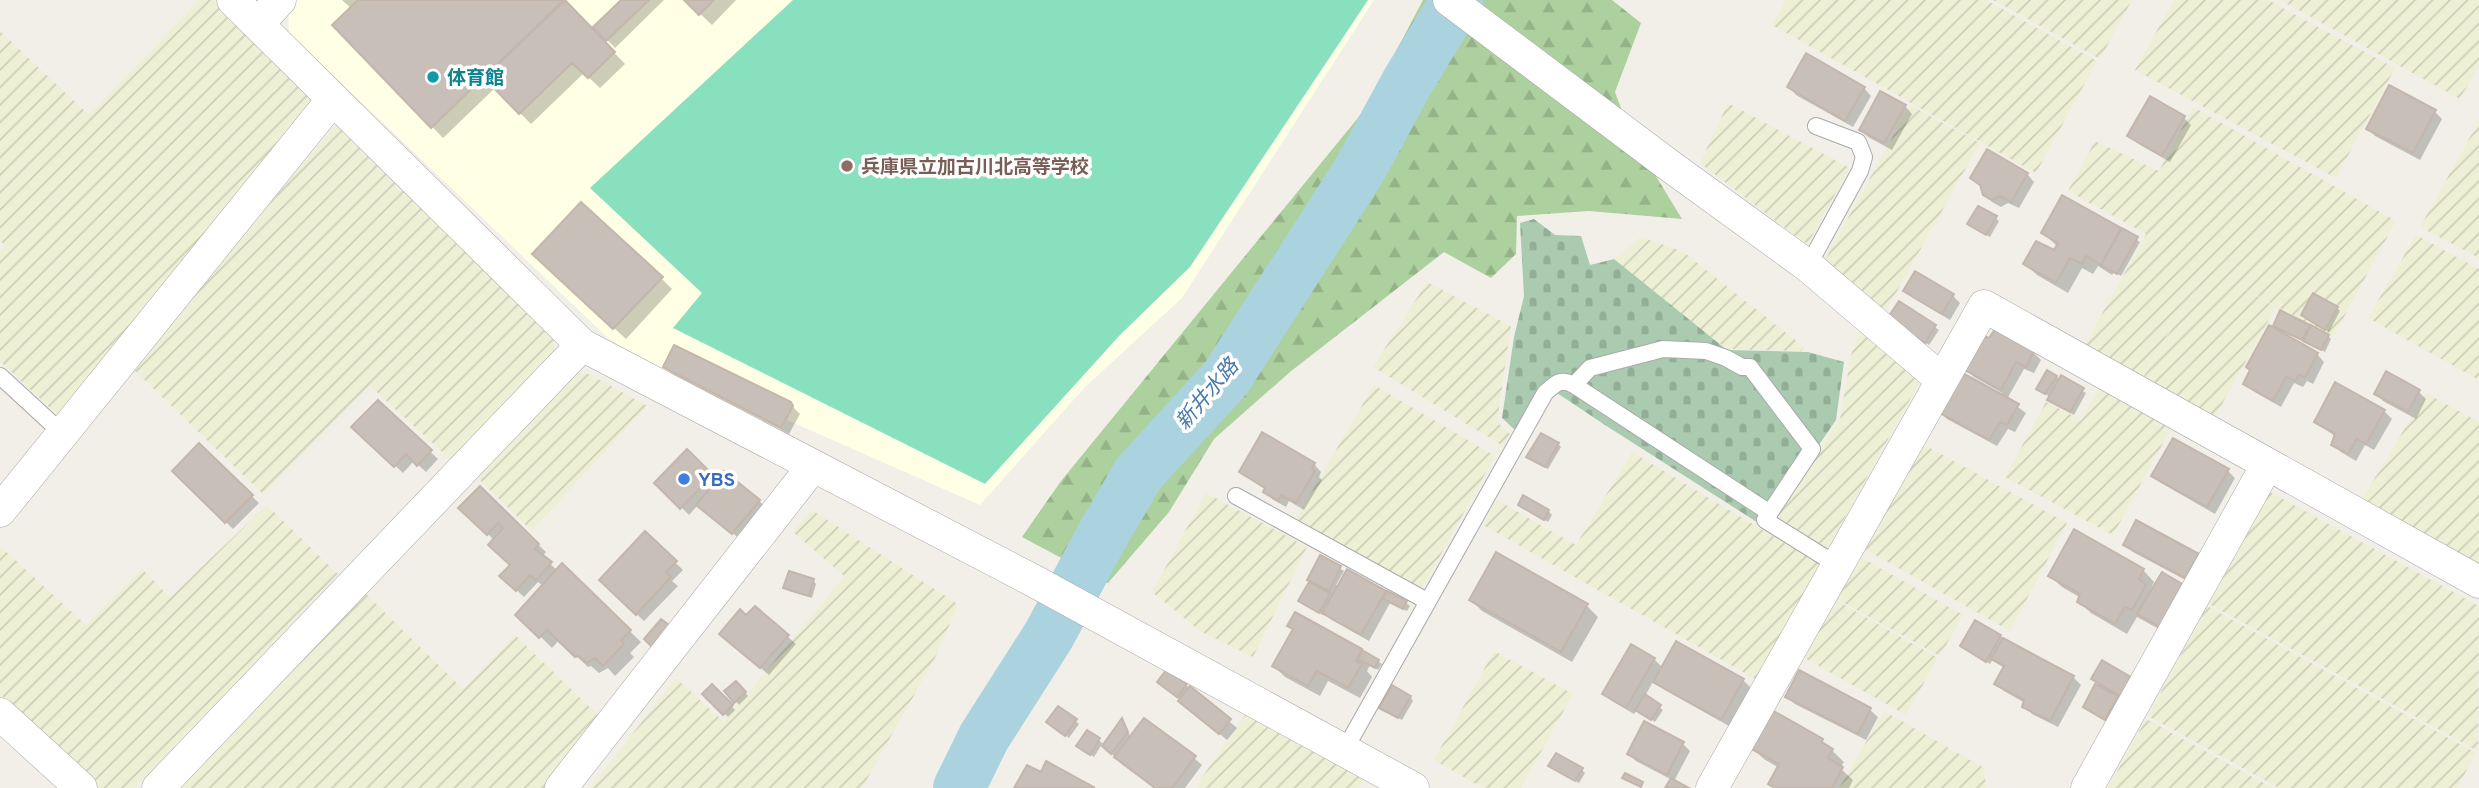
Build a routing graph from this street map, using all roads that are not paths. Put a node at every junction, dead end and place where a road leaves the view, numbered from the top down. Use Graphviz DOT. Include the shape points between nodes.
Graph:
graph roads {
  1 [pos="233,0"];
  2 [pos="281,0"];
  3 [pos="1449,0"];
  4 [pos="258,24"];
  5 [pos="333,99"];
  6 [pos="1816,126"];
  7 [pos="1808,266"];
  8 [pos="582,345"];
  9 [pos="0,376"];
  10 [pos="1942,380"];
  11 [pos="1574,385"];
  12 [pos="62,433"];
  13 [pos="2267,465"];
  14 [pos="813,466"];
  15 [pos="1236,496"];
  16 [pos="0,511"];
  17 [pos="1770,513"];
  18 [pos="1837,565"];
  19 [pos="2479,582"];
  20 [pos="1427,601"];
  21 [pos="0,714"];
  22 [pos="1344,751"];
  23 [pos="1375,779"];
  24 [pos="81,788"];
  25 [pos="158,788"];
  26 [pos="561,788"];
  27 [pos="1413,788"];
  28 [pos="1712,788"];
  29 [pos="2087,788"];
  1 -- 4 [label="street"];
  2 -- 4 [label="street"];
  3 -- 7 [label="street"];
  4 -- 5 [label="street"];
  5 -- 8 [label="street"];
  5 -- 12 [label="street"];
  6 -- 7 [label="lane" via="1858,142 1864,157"];
  7 -- 10 [label="street"];
  8 -- 14 [label="street"];
  8 -- 25 [label="street"];
  9 -- 12 [label="lane"];
  10 -- 13 [label="street" via="1984,306"];
  10 -- 18 [label="street"];
  11 -- 17 [label="lane"];
  11 -- 17 [label="lane" via="1590,368 1663,349 1706,351 1750,367 1812,449"];
  11 -- 20 [label="lane" via="1558,382 1545,393"];
  12 -- 16 [label="street"];
  13 -- 19 [label="street"];
  13 -- 29 [label="street"];
  14 -- 22 [label="street"];
  14 -- 26 [label="street"];
  15 -- 20 [label="lane"];
  17 -- 18 [label="lane" via="1765,520"];
  18 -- 28 [label="street"];
  20 -- 22 [label="lane"];
  21 -- 24 [label="street"];
  22 -- 23 [label="street"];
  23 -- 27 [label="street"];
}
